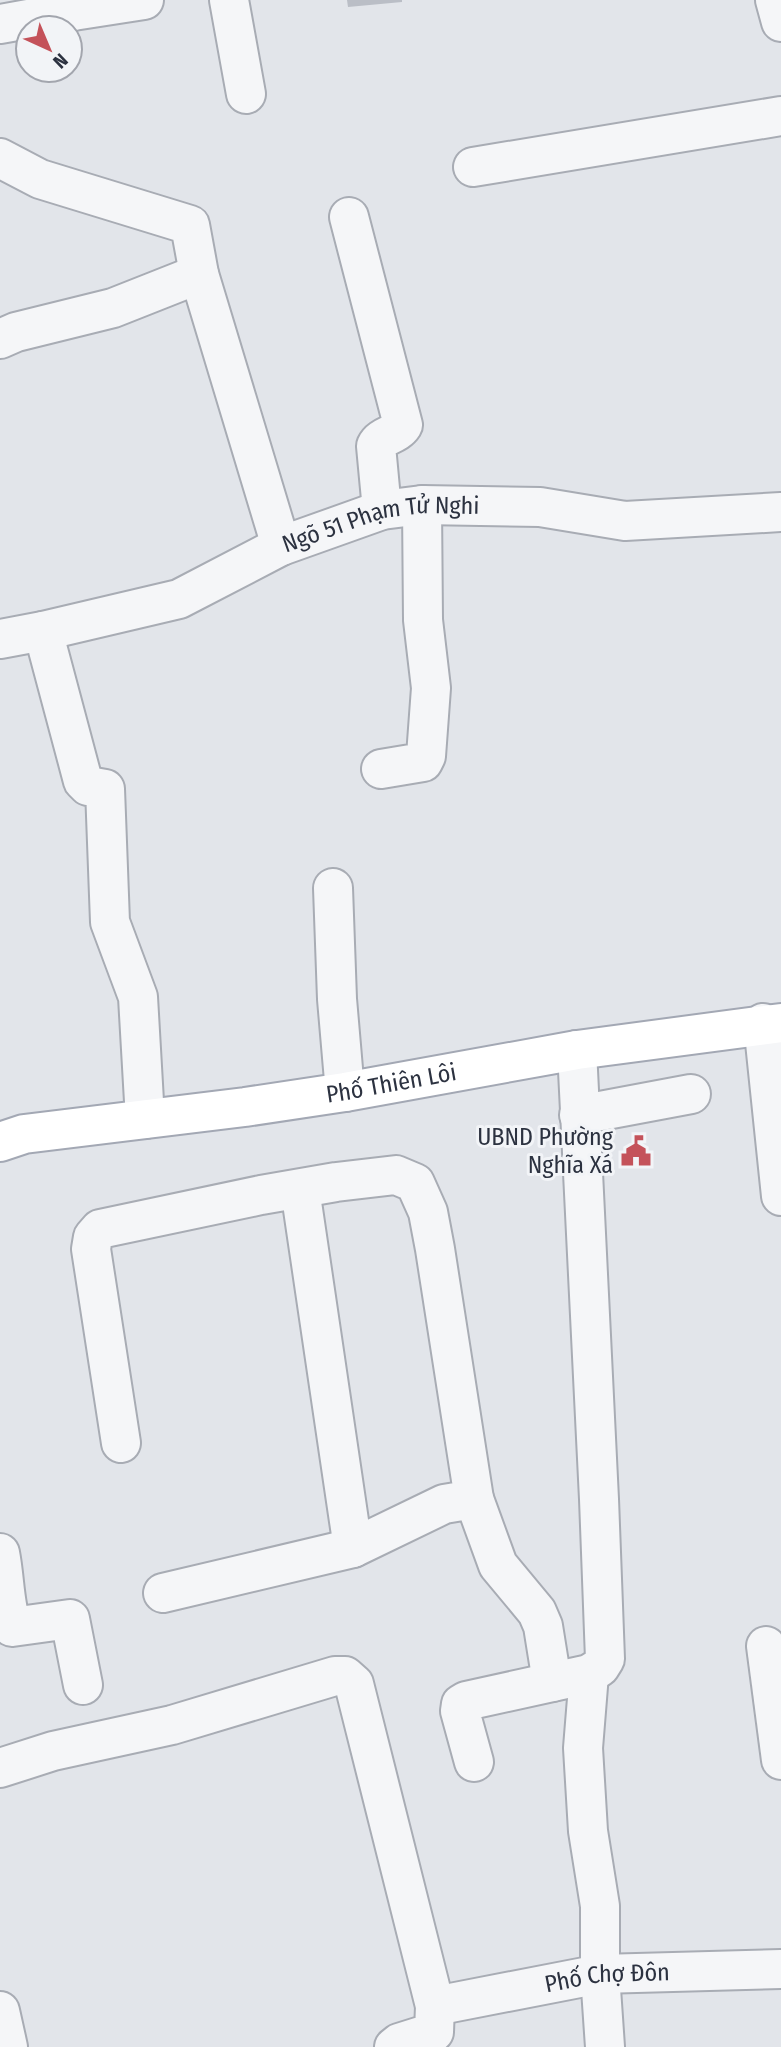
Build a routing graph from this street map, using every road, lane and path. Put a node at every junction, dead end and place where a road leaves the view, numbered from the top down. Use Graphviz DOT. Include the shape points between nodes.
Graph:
graph roads {
  1 [pos="144,0"];
  2 [pos="229,0"];
  3 [pos="775,0"];
  4 [pos="72,5"];
  5 [pos="781,22"];
  6 [pos="0,24"];
  7 [pos="246,94"];
  8 [pos="781,116"];
  9 [pos="0,158"];
  10 [pos="473,167"];
  11 [pos="349,217"];
  12 [pos="199,274"];
  13 [pos="0,339"];
  14 [pos="422,505"];
  15 [pos="382,510"];
  16 [pos="781,512"];
  17 [pos="281,546"];
  18 [pos="43,632"];
  19 [pos="0,639"];
  20 [pos="381,769"];
  21 [pos="333,888"];
  22 [pos="772,1023"];
  23 [pos="577,1050"];
  24 [pos="345,1092"];
  25 [pos="691,1094"];
  26 [pos="579,1115"];
  27 [pos="145,1119"];
  28 [pos="0,1142"];
  29 [pos="300,1189"];
  30 [pos="781,1196"];
  31 [pos="121,1443"];
  32 [pos="474,1499"];
  33 [pos="353,1548"];
  34 [pos="0,1553"];
  35 [pos="163,1593"];
  36 [pos="766,1646"];
  37 [pos="589,1674"];
  38 [pos="552,1682"];
  39 [pos="83,1685"];
  40 [pos="781,1760"];
  41 [pos="474,1762"];
  42 [pos="0,1768"];
  43 [pos="781,1969"];
  44 [pos="600,1974"];
  45 [pos="435,2006"];
  46 [pos="0,2011"];
  47 [pos="8,2047"];
  48 [pos="394,2047"];
  49 [pos="605,2047"];
  1 -- 4 [label="street"];
  2 -- 7 [label="street"];
  3 -- 5 [label="street"];
  4 -- 6 [label="street"];
  8 -- 10 [label="street"];
  9 -- 12 [label="street" via="40,179 190,225"];
  11 -- 15 [label="street" via="402,425 376,446"];
  12 -- 13 [label="street" via="113,308"];
  12 -- 17 [label="street"];
  14 -- 15 [label="street, Ngõ 51 Phạm Tử Nghi"];
  14 -- 16 [label="street, Ngõ 51 Phạm Tử Nghi" via="540,507 625,522"];
  14 -- 20 [label="street" via="423,620 431,688 426,756 423,762"];
  15 -- 17 [label="street, Ngõ 51 Phạm Tử Nghi"];
  17 -- 18 [label="street, Ngõ 51 Phạm Tử Nghi" via="179,599"];
  18 -- 19 [label="street, Ngõ 51 Phạm Tử Nghi"];
  18 -- 27 [label="street" via="83,781 105,789 110,922 138,997"];
  21 -- 24 [label="street"];
  22 -- 23 [label="main road, Phố Thiên Lôi"];
  22 -- 30 [label="street"];
  23 -- 24 [label="main road, Phố Thiên Lôi"];
  23 -- 26 [label="street"];
  24 -- 27 [label="main road, Phố Thiên Lôi"];
  25 -- 26 [label="street"];
  26 -- 37 [label="street" via="605,1659"];
  27 -- 28 [label="main road, Phố Thiên Lôi" via="24,1134"];
  29 -- 31 [label="street" via="113,1224 93,1237"];
  29 -- 32 [label="street" via="396,1175 415,1183 428,1212 435,1249"];
  29 -- 33 [label="street"];
  32 -- 33 [label="street" via="444,1504"];
  32 -- 38 [label="street" via="498,1565 544,1626"];
  33 -- 35 [label="street"];
  34 -- 39 [label="street" via="12,1627 70,1619"];
  36 -- 40 [label="street"];
  37 -- 38 [label="street"];
  37 -- 44 [label="street" via="583,1748 588,1831 600,1906"];
  38 -- 41 [label="street" via="461,1704"];
  42 -- 45 [label="street" via="345,1676 354,1684"];
  43 -- 44 [label="street, Phố Chợ Đôn"];
  44 -- 45 [label="street, Phố Chợ Đôn"];
  44 -- 49 [label="street"];
  45 -- 48 [label="street" via="434,2032"];
  46 -- 47 [label="street"];
}
